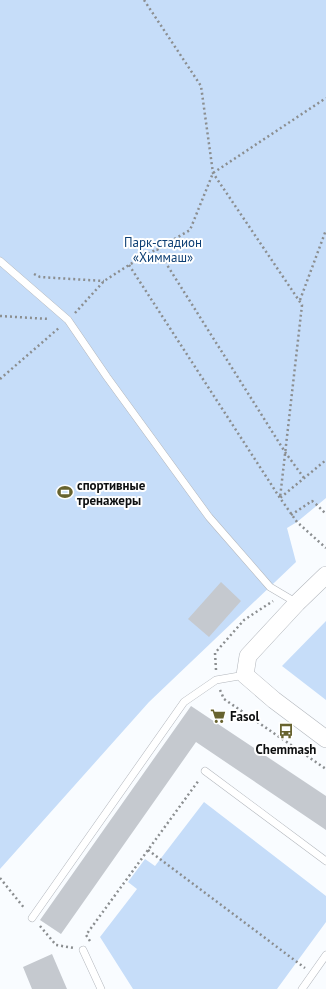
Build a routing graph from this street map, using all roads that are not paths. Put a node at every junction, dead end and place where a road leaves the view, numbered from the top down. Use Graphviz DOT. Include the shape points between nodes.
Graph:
graph roads {
  1 [pos="0,261"];
  2 [pos="326,575"];
  3 [pos="297,603"];
  4 [pos="245,675"];
  5 [pos="326,739"];
  6 [pos="205,771"];
  7 [pos="326,861"];
  8 [pos="32,918"];
  9 [pos="83,950"];
  10 [pos="326,955"];
  11 [pos="101,989"];
  12 [pos="302,989"];
  1 -- 3 [label="lane" via="68,320 209,518 270,587"];
  2 -- 3 [label="street"];
  3 -- 4 [label="street" via="248,656"];
  4 -- 5 [label="street"];
  4 -- 8 [label="lane" via="216,680 184,702"];
  6 -- 7 [label="lane"];
  9 -- 11 [label="lane"];
  10 -- 12 [label="lane"];
}
